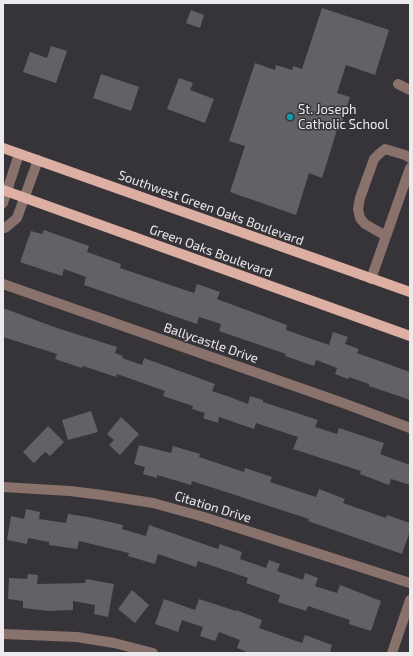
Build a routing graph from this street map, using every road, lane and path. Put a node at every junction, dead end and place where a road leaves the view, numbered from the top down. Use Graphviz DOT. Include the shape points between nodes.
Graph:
graph roads {
  1 [pos="398,84"];
  2 [pos="410,90"];
  3 [pos="3,148"];
  4 [pos="19,154"];
  5 [pos="410,158"];
  6 [pos="38,160"];
  7 [pos="410,168"];
  8 [pos="5,191"];
  9 [pos="24,198"];
  10 [pos="3,203"];
  11 [pos="4,229"];
  12 [pos="386,236"];
  13 [pos="371,279"];
  14 [pos="3,284"];
  15 [pos="410,292"];
  16 [pos="410,336"];
  17 [pos="410,428"];
  18 [pos="3,487"];
  19 [pos="410,583"];
  20 [pos="410,600"];
  21 [pos="3,634"];
  22 [pos="153,653"];
  23 [pos="392,653"];
  1 -- 2 [label="street"];
  3 -- 4 [label="main road, Southwest Green Oaks Boulevard"];
  4 -- 6 [label="main road, Southwest Green Oaks Boulevard"];
  4 -- 8 [label="street"];
  5 -- 12 [label="street" via="386,149 378,154 360,198 358,209 364,224"];
  6 -- 9 [label="street"];
  6 -- 13 [label="main road, Southwest Green Oaks Boulevard"];
  7 -- 12 [label="street"];
  8 -- 9 [label="main road, Green Oaks Boulevard"];
  8 -- 10 [label="street"];
  9 -- 11 [label="street" via="17,218"];
  9 -- 16 [label="main road, Green Oaks Boulevard"];
  12 -- 13 [label="street"];
  13 -- 15 [label="main road, Southwest Green Oaks Boulevard"];
  14 -- 17 [label="street, Ballycastle Drive"];
  18 -- 19 [label="street, Citation Drive" via="70,491 153,503"];
  20 -- 23 [label="street"];
  21 -- 22 [label="street" via="77,637"];
}
